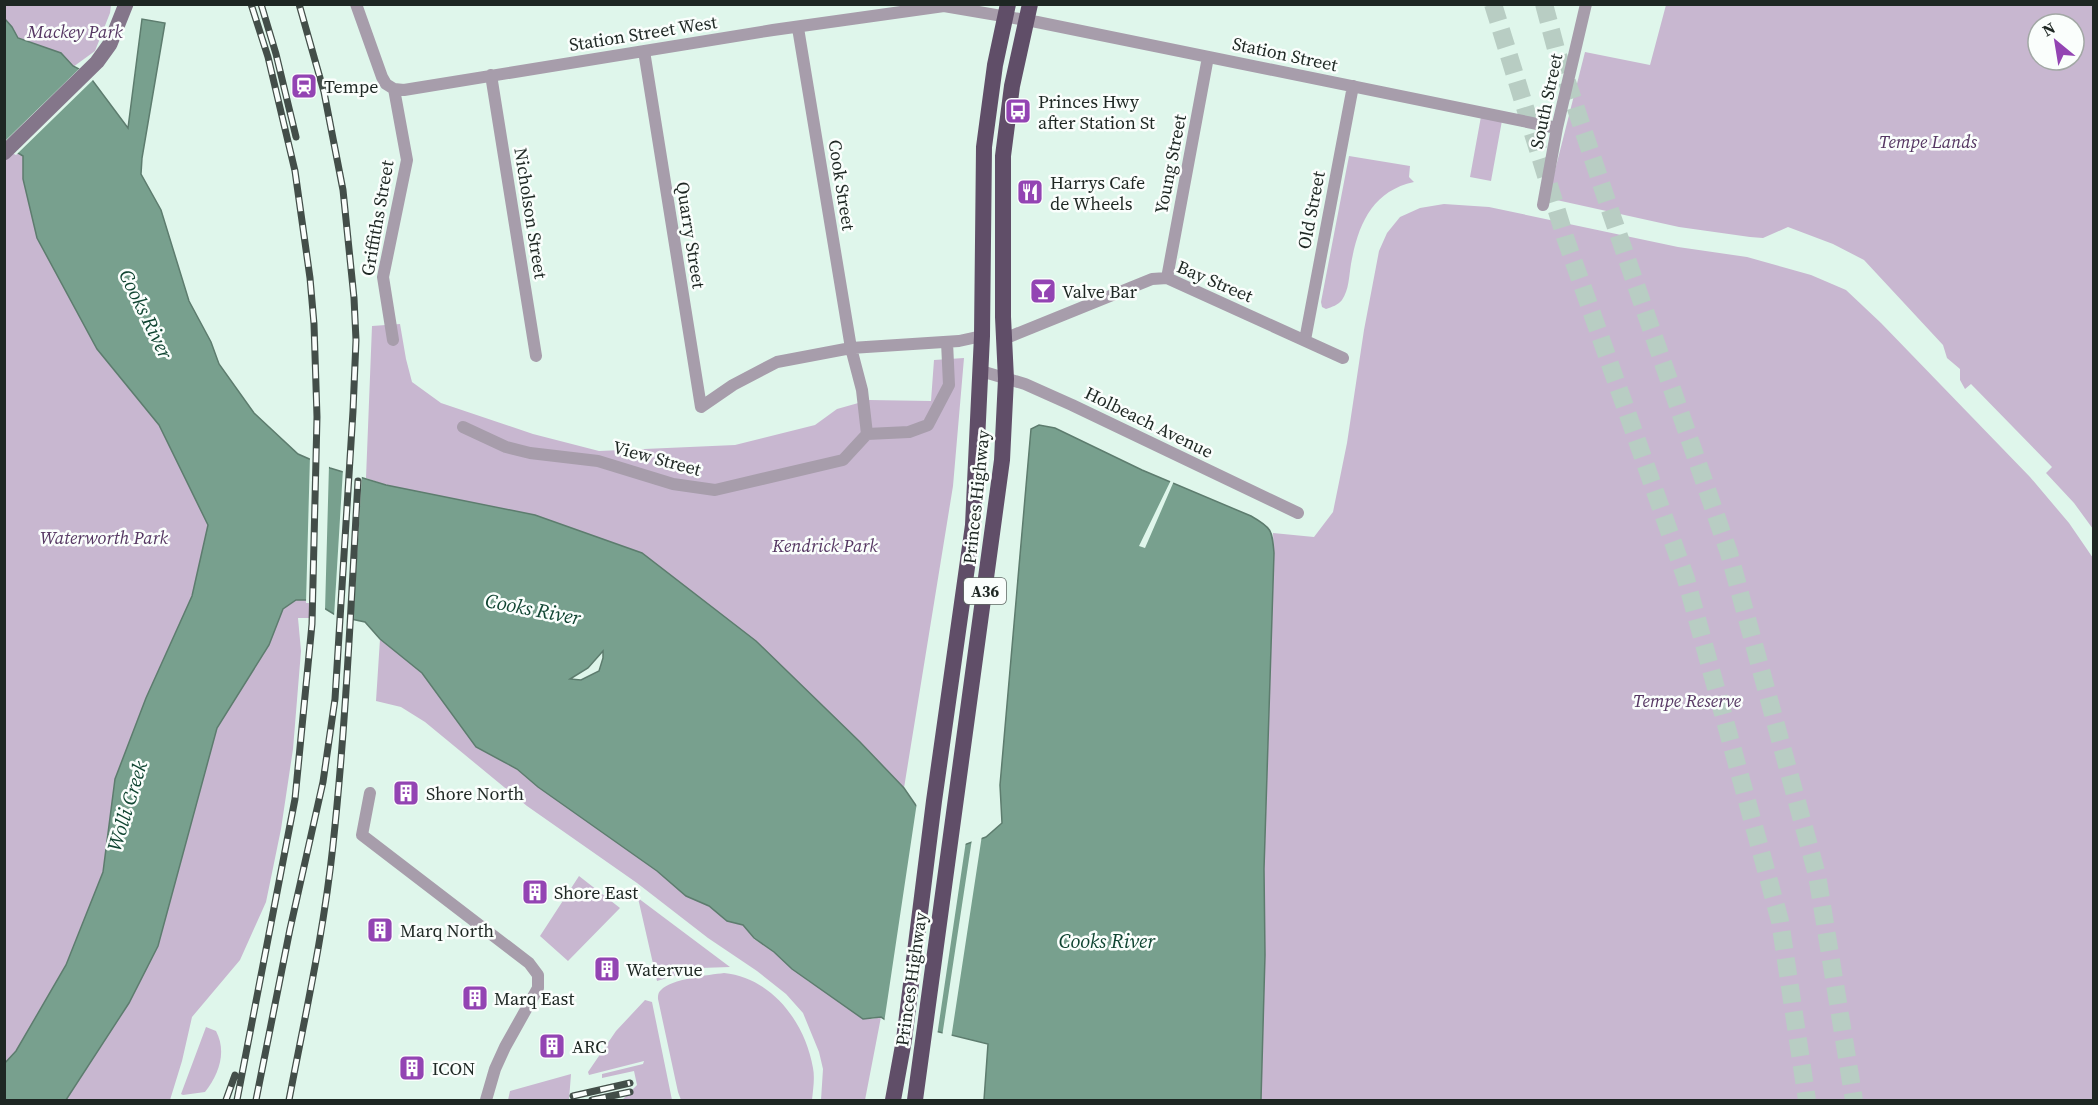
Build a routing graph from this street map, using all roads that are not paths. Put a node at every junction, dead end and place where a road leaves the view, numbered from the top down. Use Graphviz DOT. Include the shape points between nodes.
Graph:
graph roads {
  1 [pos="126,4"];
  2 [pos="356,4"];
  3 [pos="1586,4"];
  4 [pos="1007,10"];
  5 [pos="1028,12"];
  6 [pos="798,28"];
  7 [pos="644,51"];
  8 [pos="1208,57"];
  9 [pos="491,75"];
  10 [pos="1353,86"];
  11 [pos="394,89"];
  12 [pos="1557,128"];
  13 [pos="4,153"];
  14 [pos="1543,206"];
  15 [pos="1167,278"];
  16 [pos="982,336"];
  17 [pos="1004,339"];
  18 [pos="393,340"];
  19 [pos="1305,340"];
  20 [pos="947,342"];
  21 [pos="850,348"];
  22 [pos="536,356"];
  23 [pos="1343,358"];
  24 [pos="981,371"];
  25 [pos="1006,379"];
  26 [pos="463,427"];
  27 [pos="867,434"];
  28 [pos="1298,513"];
  29 [pos="370,793"];
  30 [pos="486,1101"];
  31 [pos="893,1101"];
  32 [pos="915,1101"];
  1 -- 13 [label="main road" via="110,44 87,73"];
  2 -- 11 [label="street, Griffiths Street" via="382,77"];
  3 -- 12 [label="street, South Street"];
  4 -- 5 [label="street, Station Street"];
  4 -- 6 [label="street, Station Street West" via="944,6"];
  4 -- 16 [label="highway, Princes Highway / A36" via="984,147"];
  5 -- 8 [label="street, Station Street"];
  5 -- 17 [label="highway, Princes Highway / A36" via="1012,86 1004,156"];
  6 -- 7 [label="street, Station Street West"];
  6 -- 21 [label="street, Cook Street"];
  7 -- 9 [label="street, Station Street West"];
  7 -- 21 [label="street, Quarry Street" via="701,408 777,362"];
  8 -- 10 [label="street, Station Street"];
  8 -- 15 [label="street, Young Street"];
  9 -- 11 [label="street, Station Street West"];
  9 -- 22 [label="street, Nicholson Street"];
  10 -- 12 [label="street, Station Street"];
  10 -- 19 [label="street, Old Street"];
  11 -- 18 [label="street, Griffiths Street" via="407,160 383,278"];
  12 -- 14 [label="street, South Street"];
  15 -- 17 [label="street, Bay Street" via="1152,279"];
  15 -- 19 [label="street, Bay Street"];
  16 -- 20 [label="street"];
  16 -- 24 [label="highway, Princes Highway / A36"];
  17 -- 25 [label="highway, Princes Highway / A36"];
  19 -- 23 [label="street, Bay Street"];
  20 -- 21 [label="street"];
  20 -- 27 [label="street" via="949,385 928,425 909,432"];
  21 -- 27 [label="street" via="862,390"];
  24 -- 25 [label="street, Holbeach Avenue"];
  24 -- 31 [label="highway, Princes Highway / A36" via="973,525"];
  25 -- 28 [label="street, Holbeach Avenue" via="1072,405"];
  25 -- 32 [label="highway, Princes Highway / A36" via="1002,459"];
  26 -- 27 [label="street, View Street" via="506,447 598,461 706,490 729,489 843,460"];
  29 -- 30 [label="street" via="362,834 530,963 538,975 538,988 505,1047"];
}
